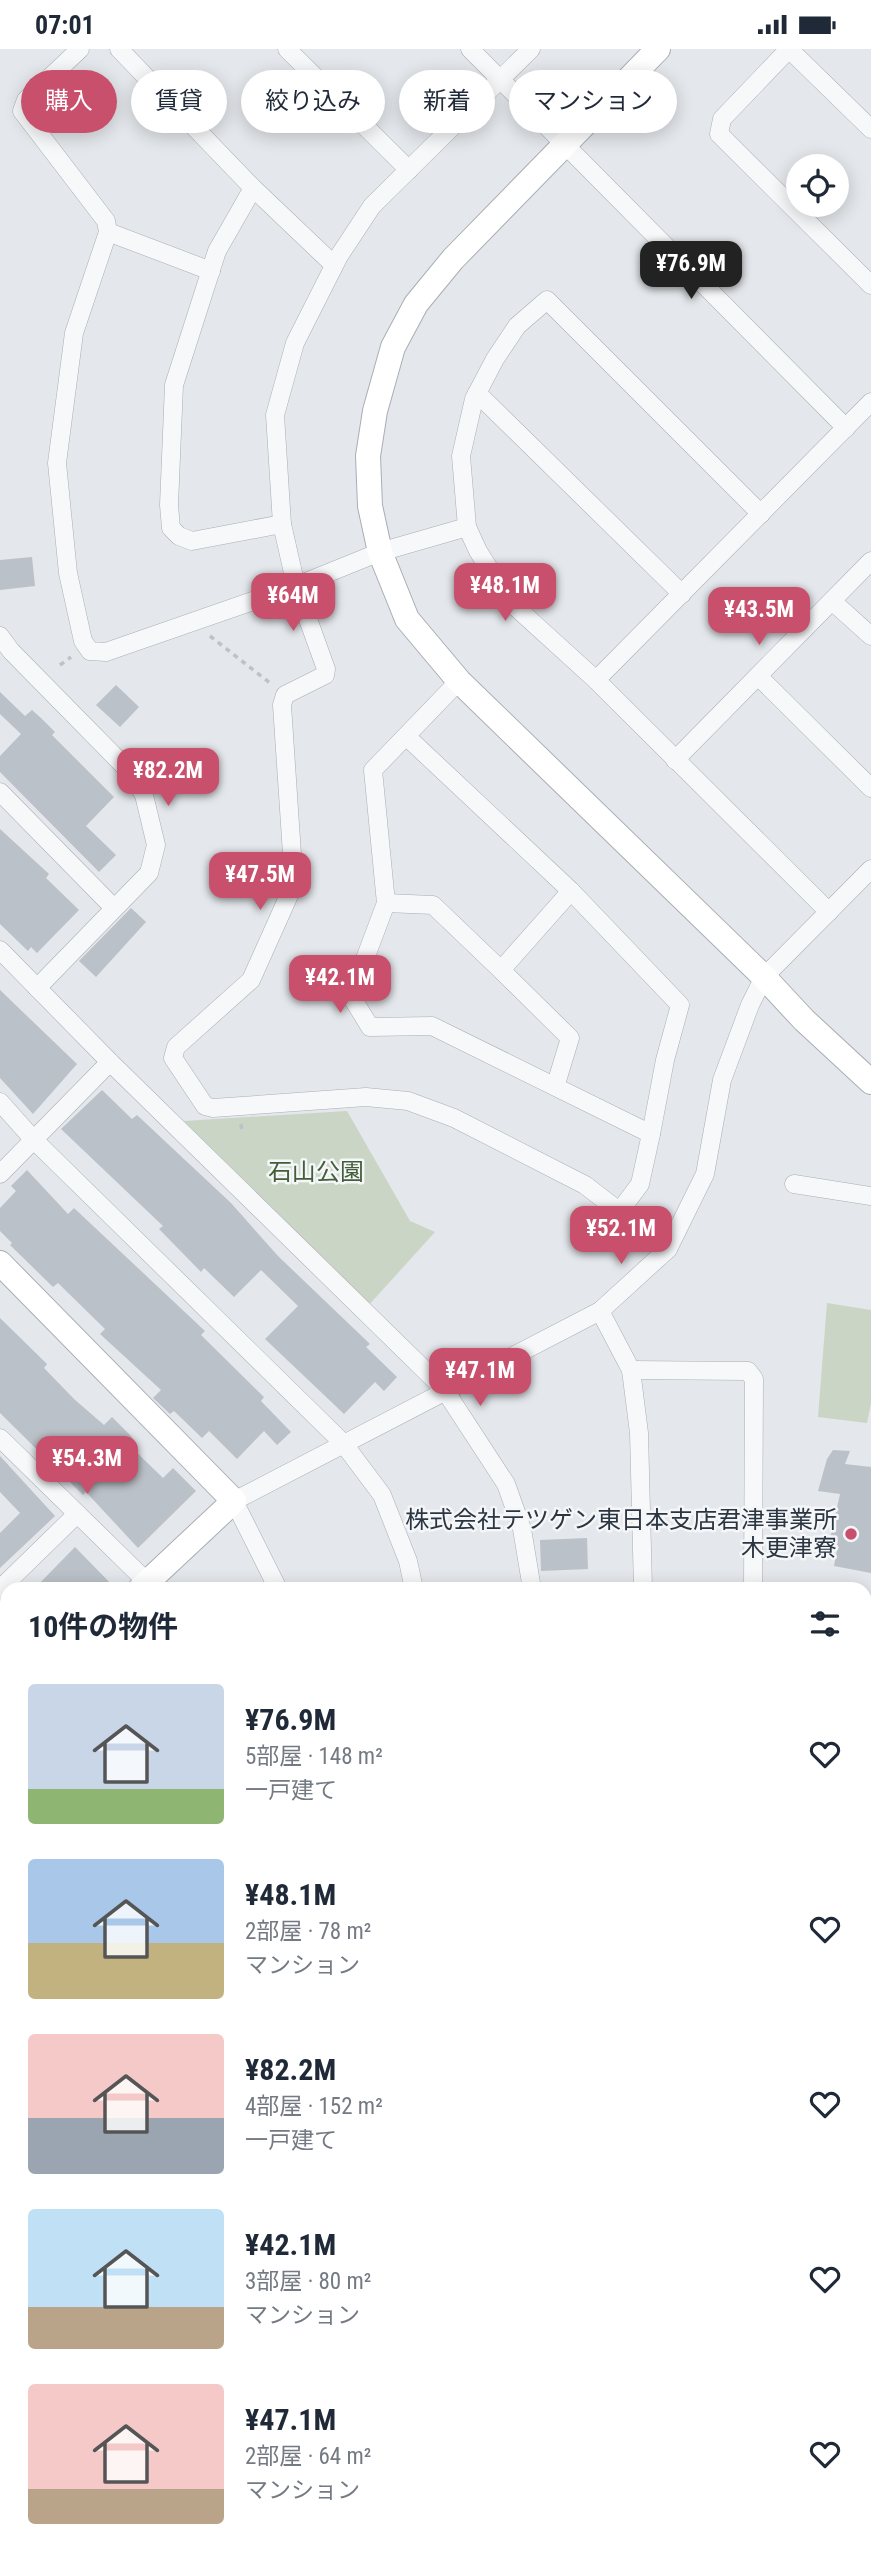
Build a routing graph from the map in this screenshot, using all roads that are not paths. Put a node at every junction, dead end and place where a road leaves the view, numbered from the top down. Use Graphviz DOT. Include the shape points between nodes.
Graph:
graph roads {
  1 [pos="80,49"];
  2 [pos="119,49"];
  3 [pos="287,49"];
  4 [pos="470,49"];
  5 [pos="531,49"];
  6 [pos="658,49"];
  7 [pos="789,49"];
  8 [pos="500,80"];
  9 [pos="871,129"];
  10 [pos="564,146"];
  11 [pos="409,170"];
  12 [pos="253,188"];
  13 [pos="108,232"];
  14 [pos="334,265"];
  15 [pos="211,271"];
  16 [pos="871,285"];
  17 [pos="477,393"];
  18 [pos="871,402"];
  19 [pos="846,428"];
  20 [pos="761,514"];
  21 [pos="282,524"];
  22 [pos="467,527"];
  23 [pos="380,552"];
  24 [pos="871,561"];
  25 [pos="296,586"];
  26 [pos="682,594"];
  27 [pos="832,601"];
  28 [pos="0,636"];
  29 [pos="871,636"];
  30 [pos="758,676"];
  31 [pos="596,680"];
  32 [pos="459,681"];
  33 [pos="407,737"];
  34 [pos="675,760"];
  35 [pos="871,788"];
  36 [pos="0,792"];
  37 [pos="871,869"];
  38 [pos="571,891"];
  39 [pos="386,903"];
  40 [pos="114,908"];
  41 [pos="829,912"];
  42 [pos="0,950"];
  43 [pos="501,970"];
  44 [pos="764,977"];
  45 [pos="37,988"];
  46 [pos="110,1062"];
  47 [pos="871,1082"];
  48 [pos="556,1084"];
  49 [pos="0,1103"];
  50 [pos="651,1134"];
  51 [pos="33,1139"];
  52 [pos="0,1174"];
  53 [pos="794,1184"];
  54 [pos="871,1196"];
  55 [pos="620,1212"];
  56 [pos="668,1249"];
  57 [pos="0,1263"];
  58 [pos="600,1311"];
  59 [pos="631,1370"];
  60 [pos="444,1389"];
  61 [pos="0,1438"];
  62 [pos="343,1443"];
  63 [pos="234,1501"];
  64 [pos="77,1514"];
  65 [pos="8,1582"];
  66 [pos="139,1582"];
  67 [pos="147,1582"];
  68 [pos="274,1582"];
  69 [pos="412,1582"];
  70 [pos="531,1582"];
  71 [pos="643,1582"];
  72 [pos="753,1582"];
  1 -- 13 [label="street" via="26,100 22,111 106,221"];
  2 -- 12 [label="street"];
  3 -- 11 [label="street"];
  4 -- 8 [label="street"];
  5 -- 8 [label="street"];
  6 -- 10 [label="street"];
  7 -- 9 [label="street"];
  7 -- 16 [label="street" via="722,119 719,134"];
  8 -- 10 [label="street"];
  8 -- 11 [label="street"];
  10 -- 19 [label="street"];
  10 -- 23 [label="street" via="453,259 416,304 393,347 374,411 369,456 370,506"];
  11 -- 14 [label="street" via="372,206"];
  12 -- 14 [label="street"];
  12 -- 15 [label="street" via="217,251"];
  13 -- 15 [label="street"];
  13 -- 25 [label="street" via="74,333 57,463 68,573 83,641 90,651 106,652"];
  14 -- 21 [label="street" via="295,343 275,415"];
  15 -- 21 [label="street" via="174,385 171,528 192,541"];
  17 -- 20 [label="street" via="517,326 547,300"];
  17 -- 22 [label="street" via="461,456"];
  17 -- 26 [label="street"];
  18 -- 19 [label="street"];
  19 -- 20 [label="street"];
  20 -- 26 [label="street"];
  21 -- 25 [label="street"];
  22 -- 23 [label="street"];
  22 -- 31 [label="street" via="510,602"];
  23 -- 25 [label="street"];
  23 -- 32 [label="street" via="407,619"];
  24 -- 27 [label="street"];
  25 -- 55 [label="street" via="326,669 325,675 285,695 282,705 294,884 251,980 176,1047 173,1058 205,1106 214,1108 366,1097 408,1101 454,1118 585,1185"];
  26 -- 31 [label="street"];
  27 -- 29 [label="street"];
  27 -- 30 [label="street"];
  28 -- 40 [label="street" via="131,773 144,795 156,845 149,873"];
  30 -- 34 [label="street"];
  30 -- 35 [label="street"];
  31 -- 34 [label="street"];
  32 -- 33 [label="street"];
  32 -- 44 [label="street"];
  33 -- 38 [label="street"];
  33 -- 39 [label="street" via="373,770"];
  34 -- 41 [label="street"];
  36 -- 40 [label="street"];
  37 -- 41 [label="street"];
  38 -- 43 [label="street"];
  38 -- 50 [label="street" via="680,1005"];
  39 -- 43 [label="street" via="433,905"];
  39 -- 48 [label="street" via="351,996 370,1027 432,1025"];
  40 -- 45 [label="street"];
  41 -- 44 [label="street"];
  42 -- 45 [label="street"];
  43 -- 48 [label="street" via="570,1038"];
  44 -- 47 [label="street"];
  44 -- 56 [label="street" via="722,1080 705,1174"];
  45 -- 46 [label="street"];
  46 -- 51 [label="street"];
  46 -- 60 [label="street"];
  48 -- 50 [label="street"];
  49 -- 51 [label="street"];
  50 -- 55 [label="street" via="640,1184"];
  51 -- 52 [label="street"];
  51 -- 62 [label="street"];
  53 -- 54 [label="street"];
  55 -- 56 [label="street"];
  56 -- 58 [label="street"];
  57 -- 63 [label="street"];
  58 -- 59 [label="street"];
  58 -- 60 [label="street"];
  59 -- 71 [label="street" via="639,1433"];
  59 -- 72 [label="street" via="748,1371 754,1380"];
  60 -- 62 [label="street"];
  60 -- 70 [label="street" via="506,1484 522,1529"];
  61 -- 64 [label="street"];
  62 -- 63 [label="street"];
  62 -- 69 [label="street" via="382,1495"];
  63 -- 67 [label="street"];
  63 -- 68 [label="street"];
  64 -- 65 [label="street"];
  64 -- 66 [label="street"];
}
